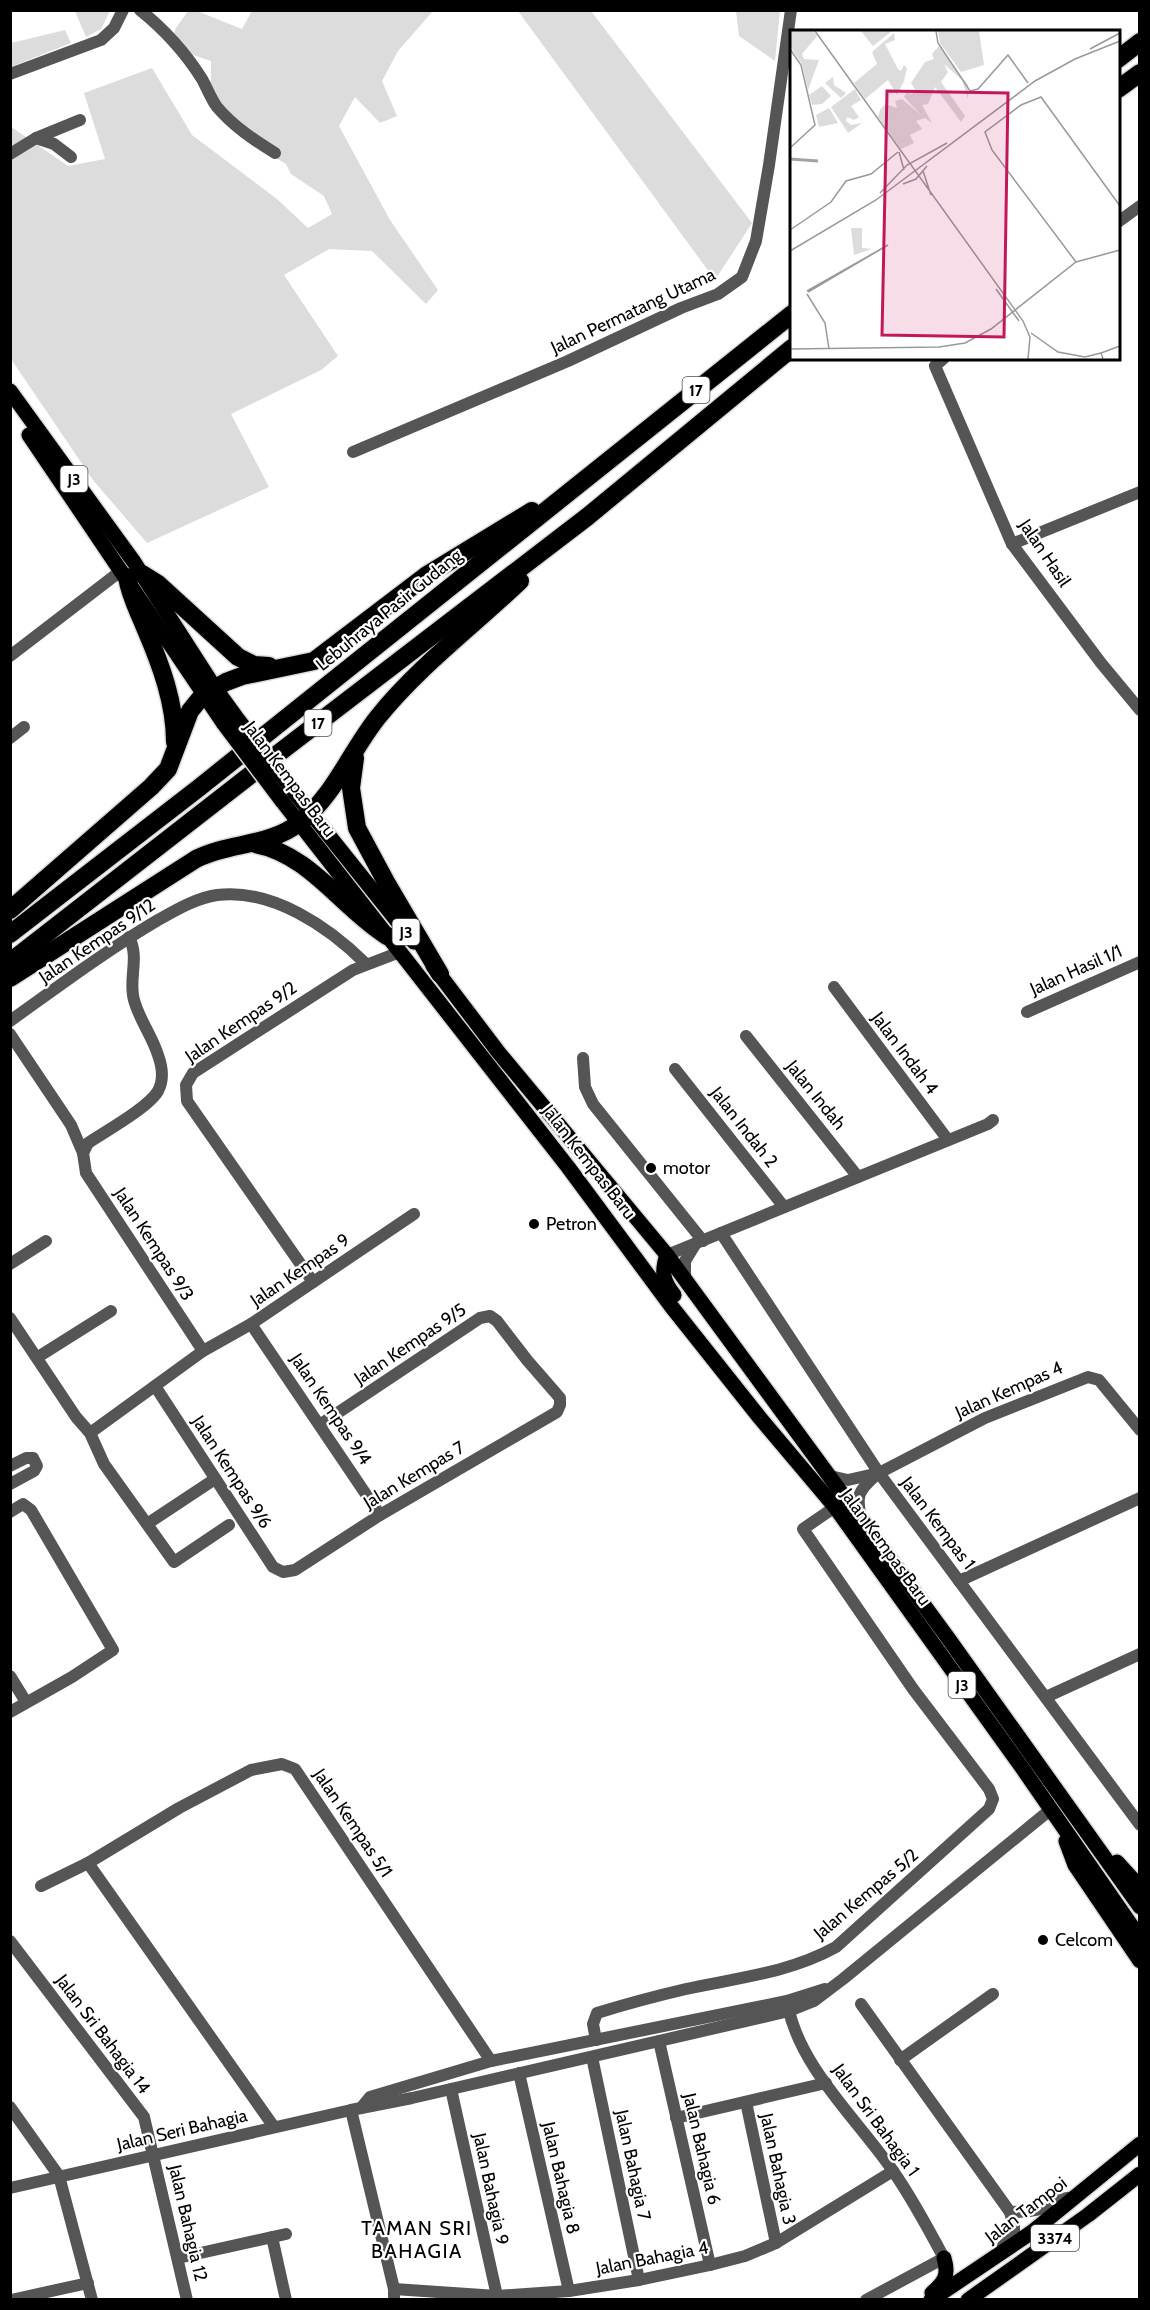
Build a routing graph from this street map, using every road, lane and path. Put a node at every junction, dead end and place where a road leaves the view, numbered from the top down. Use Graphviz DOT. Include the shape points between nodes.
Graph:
graph roads {
  1 [pos="123,10"];
  2 [pos="140,10"];
  3 [pos="791,10"];
  4 [pos="1138,42"];
  5 [pos="1120,58"];
  6 [pos="1140,73"];
  7 [pos="10,74"];
  8 [pos="1120,88"];
  9 [pos="80,120"];
  10 [pos="36,138"];
  11 [pos="275,153"];
  12 [pos="10,154"];
  13 [pos="71,158"];
  14 [pos="1140,206"];
  15 [pos="1120,221"];
  16 [pos="790,316"];
  17 [pos="790,350"];
  18 [pos="939,362"];
  19 [pos="10,391"];
  20 [pos="10,407"];
  21 [pos="353,452"];
  22 [pos="602,467"];
  23 [pos="1140,492"];
  24 [pos="587,517"];
  25 [pos="1012,544"];
  26 [pos="130,574"];
  27 [pos="10,657"];
  28 [pos="286,668"];
  29 [pos="209,692"];
  30 [pos="1140,710"];
  31 [pos="24,727"];
  32 [pos="10,738"];
  33 [pos="358,744"];
  34 [pos="175,752"];
  35 [pos="304,819"];
  36 [pos="252,844"];
  37 [pos="10,910"];
  38 [pos="10,934"];
  39 [pos="387,936"];
  40 [pos="129,937"];
  41 [pos="400,952"];
  42 [pos="10,962"];
  43 [pos="1140,962"];
  44 [pos="366,964"];
  45 [pos="440,974"];
  46 [pos="10,978"];
  47 [pos="834,987"];
  48 [pos="1028,1012"];
  49 [pos="10,1021"];
  50 [pos="10,1034"];
  51 [pos="746,1036"];
  52 [pos="582,1058"];
  53 [pos="675,1069"];
  54 [pos="993,1120"];
  55 [pos="948,1140"];
  56 [pos="82,1153"];
  57 [pos="858,1177"];
  58 [pos="784,1207"];
  59 [pos="414,1214"];
  60 [pos="721,1233"];
  61 [pos="46,1241"];
  62 [pos="699,1242"];
  63 [pos="667,1255"];
  64 [pos="10,1264"];
  65 [pos="685,1280"];
  66 [pos="313,1282"];
  67 [pos="111,1311"];
  68 [pos="490,1316"];
  69 [pos="10,1317"];
  70 [pos="251,1324"];
  71 [pos="705,1347"];
  72 [pos="203,1351"];
  73 [pos="38,1357"];
  74 [pos="155,1386"];
  75 [pos="321,1425"];
  76 [pos="1140,1430"];
  77 [pos="90,1433"];
  78 [pos="10,1466"];
  79 [pos="879,1473"];
  80 [pos="830,1476"];
  81 [pos="215,1479"];
  82 [pos="10,1484"];
  83 [pos="1140,1498"];
  84 [pos="835,1507"];
  85 [pos="10,1512"];
  86 [pos="380,1515"];
  87 [pos="861,1521"];
  88 [pos="147,1524"];
  89 [pos="229,1525"];
  90 [pos="283,1572"];
  91 [pos="959,1581"];
  92 [pos="1140,1654"];
  93 [pos="10,1676"];
  94 [pos="1046,1697"];
  95 [pos="26,1702"];
  96 [pos="10,1712"];
  97 [pos="1070,1808"];
  98 [pos="1050,1810"];
  99 [pos="1140,1824"];
  100 [pos="1065,1830"];
  101 [pos="88,1863"];
  102 [pos="41,1886"];
  103 [pos="1140,1887"];
  104 [pos="1140,1907"];
  105 [pos="1140,1938"];
  106 [pos="10,1941"];
  107 [pos="1140,1961"];
  108 [pos="993,1994"];
  109 [pos="861,2004"];
  110 [pos="788,2006"];
  111 [pos="596,2040"];
  112 [pos="659,2041"];
  113 [pos="592,2057"];
  114 [pos="900,2060"];
  115 [pos="491,2061"];
  116 [pos="519,2073"];
  117 [pos="826,2083"];
  118 [pos="451,2089"];
  119 [pos="746,2102"];
  120 [pos="10,2107"];
  121 [pos="356,2109"];
  122 [pos="676,2118"];
  123 [pos="274,2127"];
  124 [pos="1140,2144"];
  125 [pos="154,2155"];
  126 [pos="893,2171"];
  127 [pos="1140,2175"];
  128 [pos="59,2176"];
  129 [pos="10,2188"];
  130 [pos="1075,2198"];
  131 [pos="1010,2212"];
  132 [pos="286,2234"];
  133 [pos="272,2237"];
  134 [pos="776,2243"];
  135 [pos="178,2258"];
  136 [pos="944,2258"];
  137 [pos="710,2265"];
  138 [pos="639,2280"];
  139 [pos="87,2283"];
  140 [pos="955,2285"];
  141 [pos="568,2291"];
  142 [pos="394,2294"];
  143 [pos="497,2296"];
  144 [pos="11,2300"];
  145 [pos="92,2300"];
  146 [pos="187,2300"];
  147 [pos="286,2300"];
  148 [pos="866,2300"];
  149 [pos="925,2300"];
  150 [pos="931,2300"];
  151 [pos="968,2300"];
  1 -- 7 [label="street" via="114,28 101,40"];
  2 -- 11 [label="street" via="180,48 230,121"];
  3 -- 21 [label="street, Jalan Permatang Utama" via="770,165 756,241 742,277 718,294"];
  4 -- 5 [label="highway"];
  6 -- 8 [label="highway"];
  9 -- 10 [label="street"];
  10 -- 12 [label="street"];
  10 -- 13 [label="street" via="54,144"];
  14 -- 15 [label="street"];
  16 -- 22 [label="highway, Lebuhraya Pasir Gudang / 17"];
  17 -- 24 [label="highway, 17"];
  18 -- 25 [label="street, Jalan Hasil"];
  19 -- 26 [label="main road, Jalan Kempas Baru / J3"];
  20 -- 26 [label="main road, Jalan Kempas Baru / J3"];
  22 -- 28 [label="highway" via="427,575 314,661"];
  22 -- 38 [label="highway, Lebuhraya Pasir Gudang / 17"];
  23 -- 25 [label="street"];
  24 -- 33 [label="highway" via="421,671"];
  24 -- 42 [label="highway, 17"];
  25 -- 30 [label="street, Jalan Hasil"];
  26 -- 27 [label="street"];
  26 -- 28 [label="highway" via="158,584 238,657 254,665"];
  26 -- 29 [label="main road, Jalan Kempas Baru / J3"];
  26 -- 34 [label="highway" via="130,594 164,675 175,724"];
  28 -- 29 [label="highway" via="263,670"];
  29 -- 34 [label="highway" via="190,711"];
  29 -- 35 [label="main road, Jalan Kempas Baru / J3, bridge"];
  31 -- 32 [label="street"];
  33 -- 35 [label="highway" via="334,787"];
  33 -- 45 [label="highway" via="351,788 357,828"];
  34 -- 37 [label="highway" via="168,769 151,787"];
  35 -- 36 [label="highway" via="274,838"];
  35 -- 39 [label="main road, Jalan Kempas Baru / J3"];
  35 -- 45 [label="main road, Jalan Kempas Baru / J3"];
  36 -- 39 [label="highway" via="270,847 297,862"];
  36 -- 46 [label="highway" via="210,852 196,859"];
  39 -- 41 [label="main road, Jalan Kempas Baru / J3"];
  40 -- 44 [label="street, Jalan Kempas 9/12" via="198,901 216,895 237,895 270,899 296,911"];
  40 -- 49 [label="street, Jalan Kempas 9/12"];
  40 -- 56 [label="street" via="135,947 133,997 158,1056 162,1080 150,1101 88,1143"];
  41 -- 44 [label="street, Jalan Kempas 9/2"];
  41 -- 71 [label="main road, Jalan Kempas Baru / J3"];
  43 -- 48 [label="street, Jalan Hasil 1/1"];
  44 -- 66 [label="street, Jalan Kempas 9/2" via="193,1073 186,1085 187,1101"];
  45 -- 63 [label="main road, Jalan Kempas Baru / J3" via="499,1053"];
  47 -- 55 [label="street, Jalan Indah 4"];
  50 -- 56 [label="street, Jalan Kempas 9/3" via="71,1125"];
  51 -- 57 [label="street, Jalan Indah"];
  52 -- 62 [label="street" via="585,1087 593,1104"];
  53 -- 58 [label="street, Jalan Indah 2"];
  54 -- 55 [label="street"];
  55 -- 57 [label="street"];
  56 -- 72 [label="street, Jalan Kempas 9/3" via="86,1173"];
  57 -- 58 [label="street"];
  58 -- 60 [label="street"];
  59 -- 66 [label="street, Jalan Kempas 9"];
  60 -- 62 [label="street"];
  60 -- 79 [label="street, Jalan Kempas 1"];
  61 -- 64 [label="street"];
  62 -- 63 [label="street"];
  62 -- 65 [label="street" via="685,1261"];
  63 -- 65 [label="main road, Jalan Kempas Baru / J3"];
  63 -- 71 [label="main road" via="663,1267 665,1283"];
  65 -- 80 [label="main road, Jalan Kempas Baru / J3"];
  66 -- 70 [label="street, Jalan Kempas 9"];
  67 -- 73 [label="street"];
  68 -- 75 [label="street, Jalan Kempas 9/5" via="480,1318"];
  68 -- 86 [label="street, Jalan Kempas 7" via="552,1387 560,1405 556,1412"];
  69 -- 73 [label="street"];
  70 -- 72 [label="street, Jalan Kempas 9"];
  70 -- 75 [label="street, Jalan Kempas 9/4"];
  71 -- 84 [label="main road, Jalan Kempas Baru / J3"];
  72 -- 74 [label="street, Jalan Kempas 9"];
  73 -- 77 [label="street"];
  74 -- 77 [label="street, Jalan Kempas 9"];
  74 -- 81 [label="street, Jalan Kempas 9/6"];
  75 -- 86 [label="street, Jalan Kempas 9/4"];
  76 -- 79 [label="street, Jalan Kempas 4" via="1099,1380 1088,1377 985,1418"];
  77 -- 88 [label="street" via="104,1464"];
  78 -- 82 [label="street" via="26,1458 33,1458 37,1466"];
  79 -- 80 [label="street" via="848,1480"];
  79 -- 87 [label="street" via="860,1493"];
  79 -- 91 [label="street, Jalan Kempas 1"];
  80 -- 87 [label="main road, Jalan Kempas Baru / J3"];
  81 -- 88 [label="street"];
  81 -- 90 [label="street, Jalan Kempas 9/6" via="273,1568"];
  83 -- 91 [label="street"];
  84 -- 98 [label="main road, Jalan Kempas Baru / J3"];
  84 -- 111 [label="street, Jalan Kempas 5/2" via="803,1529 989,1789 993,1799 989,1809 836,1947 813,1960 597,2013 593,2024"];
  85 -- 95 [label="street" via="23,1504 31,1510 113,1650"];
  86 -- 90 [label="street, Jalan Kempas 7" via="295,1570"];
  87 -- 97 [label="main road, Jalan Kempas Baru / J3"];
  88 -- 89 [label="street" via="174,1562"];
  91 -- 94 [label="street, Jalan Kempas 1"];
  92 -- 94 [label="street"];
  93 -- 95 [label="street"];
  94 -- 99 [label="street, Jalan Kempas 1"];
  95 -- 96 [label="street"];
  97 -- 103 [label="main road"];
  97 -- 104 [label="main road, Jalan Kempas Baru / J3"];
  98 -- 100 [label="main road, Jalan Kempas Baru / J3"];
  98 -- 110 [label="street" via="814,2001"];
  100 -- 105 [label="main road, Jalan Kempas Baru / J3"];
  100 -- 107 [label="main road" via="1067,1848 1075,1865"];
  101 -- 102 [label="street, Jalan Kempas 5/1"];
  101 -- 115 [label="street, Jalan Kempas 5/1" via="251,1770 290,1765"];
  101 -- 123 [label="street"];
  106 -- 125 [label="street, Jalan Sri Bahagia 14" via="144,2117"];
  108 -- 114 [label="street"];
  109 -- 114 [label="street"];
  110 -- 111 [label="street"];
  110 -- 112 [label="street, Jalan Seri Bahagia"];
  110 -- 117 [label="street, Jalan Sri Bahagia 1" via="802,2045"];
  111 -- 115 [label="street"];
  112 -- 113 [label="street, Jalan Seri Bahagia"];
  112 -- 122 [label="street, Jalan Bahagia 6"];
  113 -- 116 [label="street, Jalan Seri Bahagia"];
  113 -- 138 [label="street, Jalan Bahagia 7"];
  114 -- 131 [label="street"];
  115 -- 121 [label="street" via="370,2097"];
  116 -- 118 [label="street, Jalan Seri Bahagia"];
  116 -- 141 [label="street, Jalan Bahagia 8"];
  117 -- 119 [label="street"];
  117 -- 126 [label="street, Jalan Sri Bahagia 1"];
  118 -- 121 [label="street, Jalan Seri Bahagia"];
  118 -- 143 [label="street, Jalan Bahagia 9"];
  119 -- 122 [label="street"];
  119 -- 134 [label="street, Jalan Bahagia 3"];
  120 -- 128 [label="street"];
  121 -- 123 [label="street, Jalan Seri Bahagia"];
  121 -- 142 [label="street"];
  122 -- 137 [label="street, Jalan Bahagia 6"];
  123 -- 125 [label="street, Jalan Seri Bahagia"];
  124 -- 130 [label="main road, Jalan Tampoi / 3374"];
  125 -- 128 [label="street, Jalan Seri Bahagia"];
  125 -- 135 [label="street, Jalan Bahagia 12"];
  126 -- 134 [label="street, Jalan Bahagia 4"];
  126 -- 136 [label="street, Jalan Sri Bahagia 1"];
  127 -- 151 [label="main road, 3374"];
  128 -- 129 [label="street, Jalan Seri Bahagia"];
  128 -- 139 [label="street"];
  130 -- 131 [label="street" via="1061,2199 1042,2209"];
  130 -- 140 [label="main road, Jalan Tampoi / 3374"];
  131 -- 140 [label="street" via="1014,2236 962,2275"];
  132 -- 133 [label="street"];
  133 -- 135 [label="street"];
  133 -- 147 [label="street"];
  134 -- 137 [label="street, Jalan Bahagia 4"];
  135 -- 146 [label="street, Jalan Bahagia 12"];
  136 -- 148 [label="street"];
  136 -- 149 [label="main road" via="944,2283"];
  137 -- 138 [label="street, Jalan Bahagia 4"];
  138 -- 141 [label="street, Jalan Bahagia 4"];
  139 -- 144 [label="street"];
  139 -- 145 [label="street"];
  140 -- 150 [label="main road, Jalan Tampoi / 3374"];
  141 -- 143 [label="street, Jalan Bahagia 4"];
  142 -- 143 [label="street, Jalan Bahagia 4"];
}
